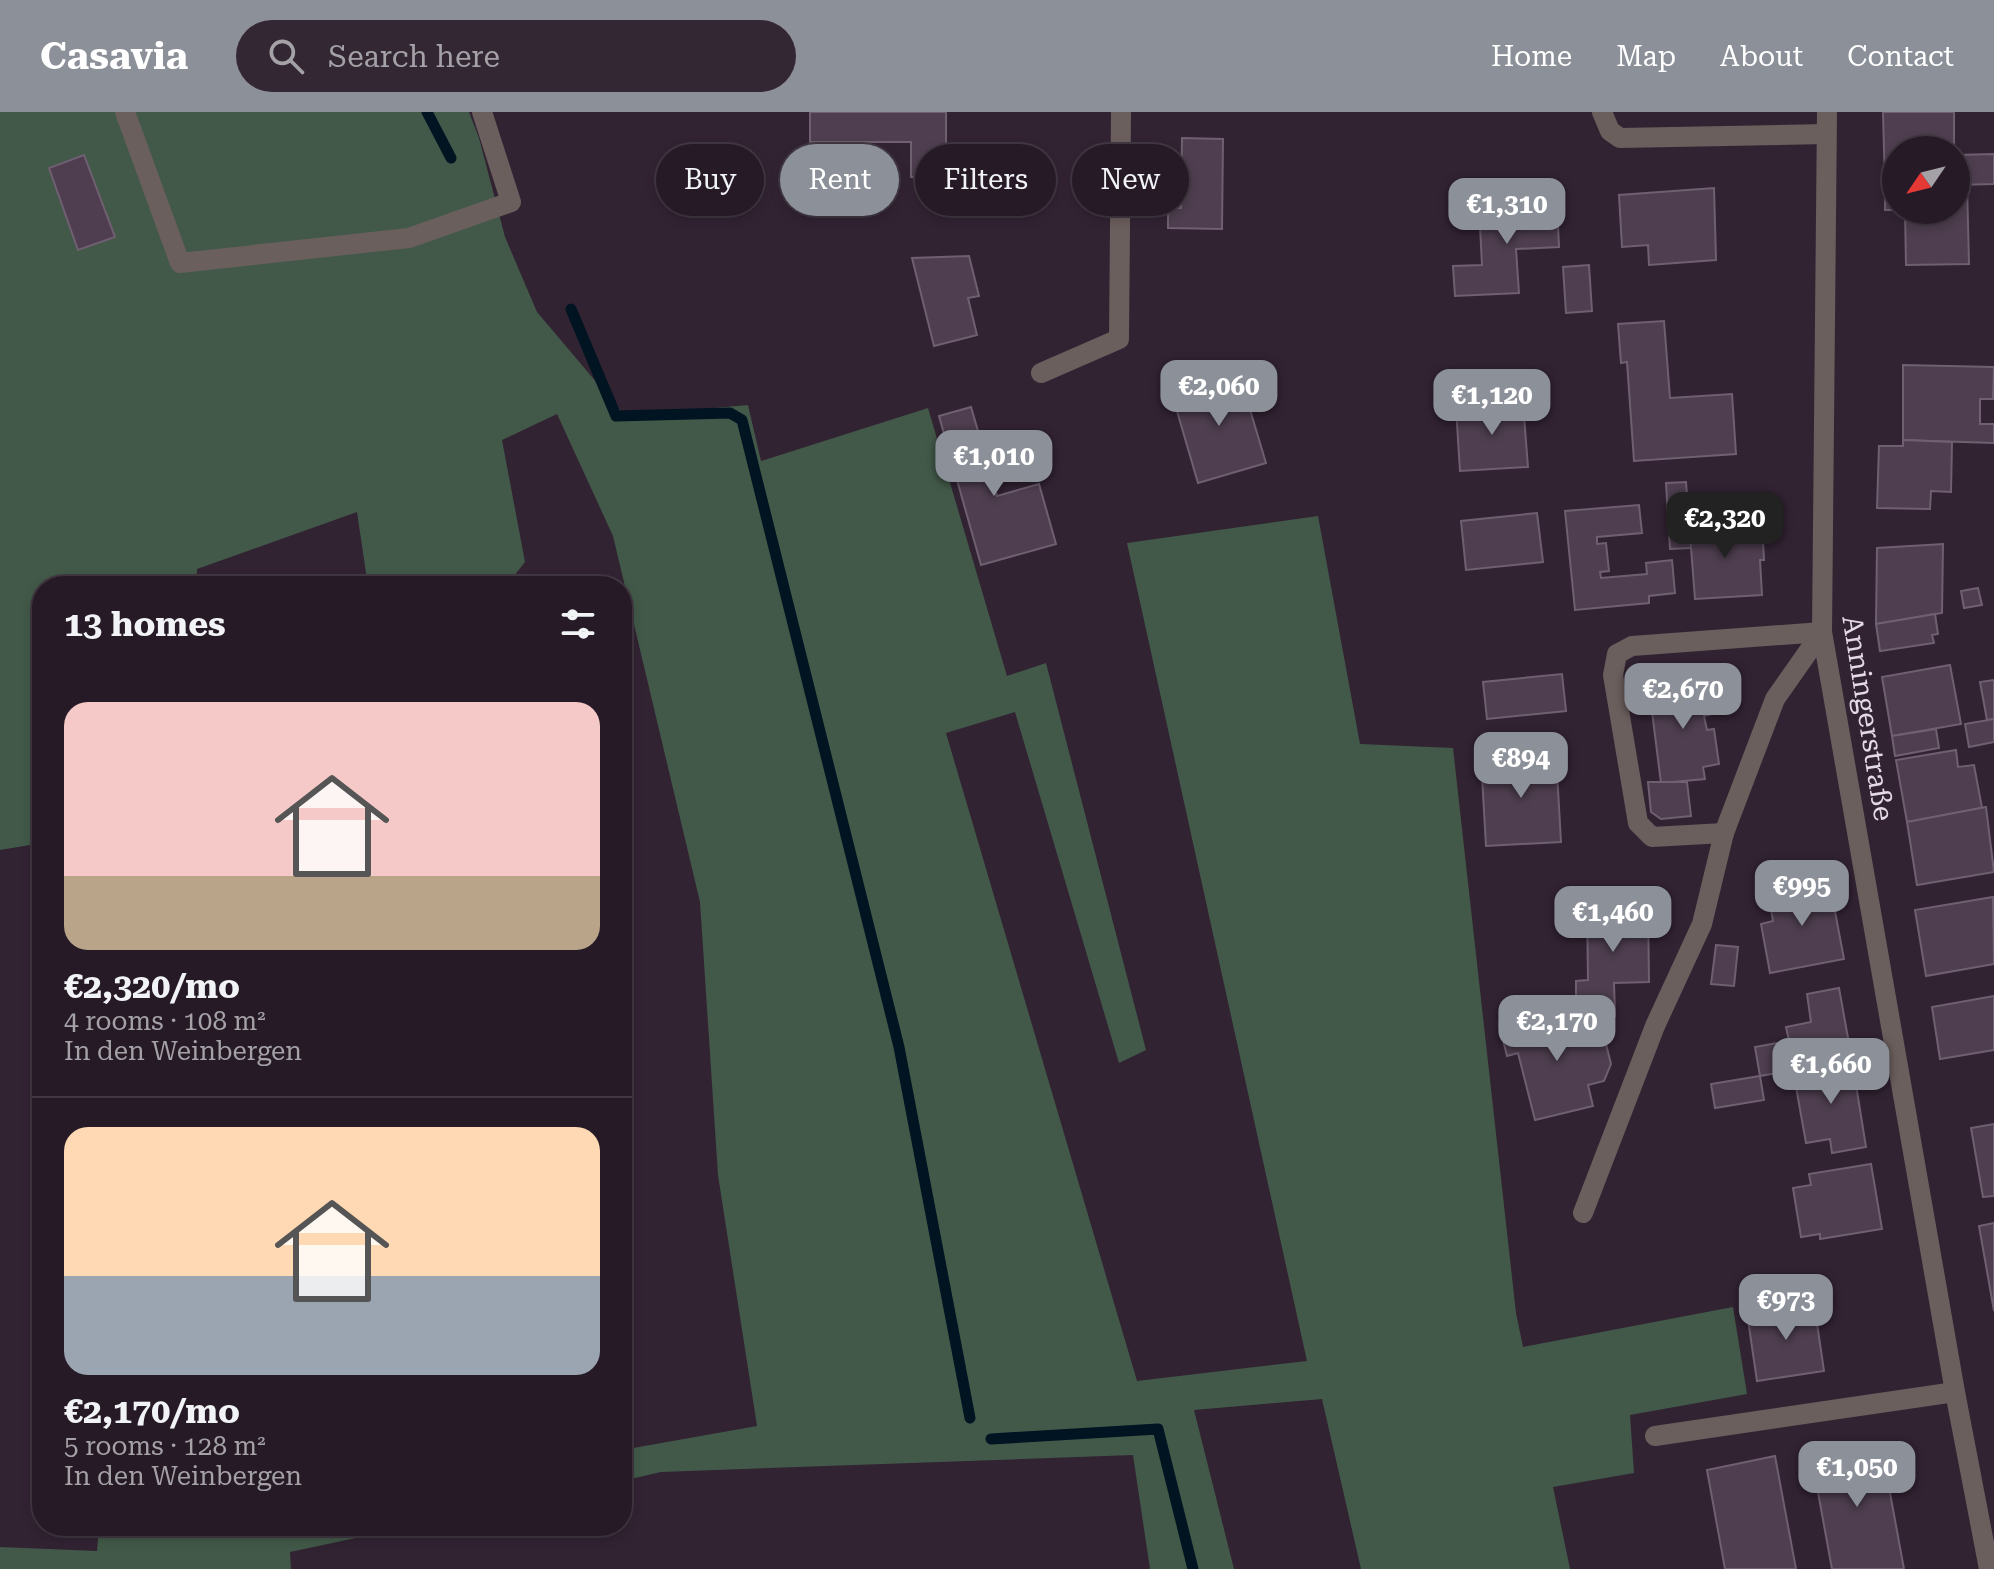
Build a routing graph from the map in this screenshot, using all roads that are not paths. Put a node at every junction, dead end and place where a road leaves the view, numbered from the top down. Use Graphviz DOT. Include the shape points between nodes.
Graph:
graph roads {
  1 [pos="125,112"];
  2 [pos="482,112"];
  3 [pos="1121,112"];
  4 [pos="1602,112"];
  5 [pos="1827,112"];
  6 [pos="1826,134"];
  7 [pos="1041,373"];
  8 [pos="1822,632"];
  9 [pos="1724,833"];
  10 [pos="1583,1213"];
  11 [pos="1955,1392"];
  12 [pos="1655,1436"];
  13 [pos="1980,1514"];
  14 [pos="1994,1531"];
  15 [pos="1989,1569"];
  1 -- 2 [label="street" via="180,263 409,238 511,202"];
  3 -- 7 [label="street" via="1119,339"];
  4 -- 6 [label="street" via="1610,131 1620,138"];
  5 -- 6 [label="street, Anningerstraße"];
  6 -- 8 [label="street, Anningerstraße"];
  8 -- 9 [label="street" via="1775,699"];
  8 -- 9 [label="street" via="1632,646 1617,654 1613,675 1638,823 1652,837"];
  8 -- 11 [label="street, Anningerstraße"];
  9 -- 10 [label="street" via="1702,924 1655,1026"];
  11 -- 12 [label="street"];
  11 -- 13 [label="street, Anningerstraße"];
  13 -- 14 [label="street, Anningerstraße"];
  13 -- 15 [label="street, Anningerstraße"];
}
